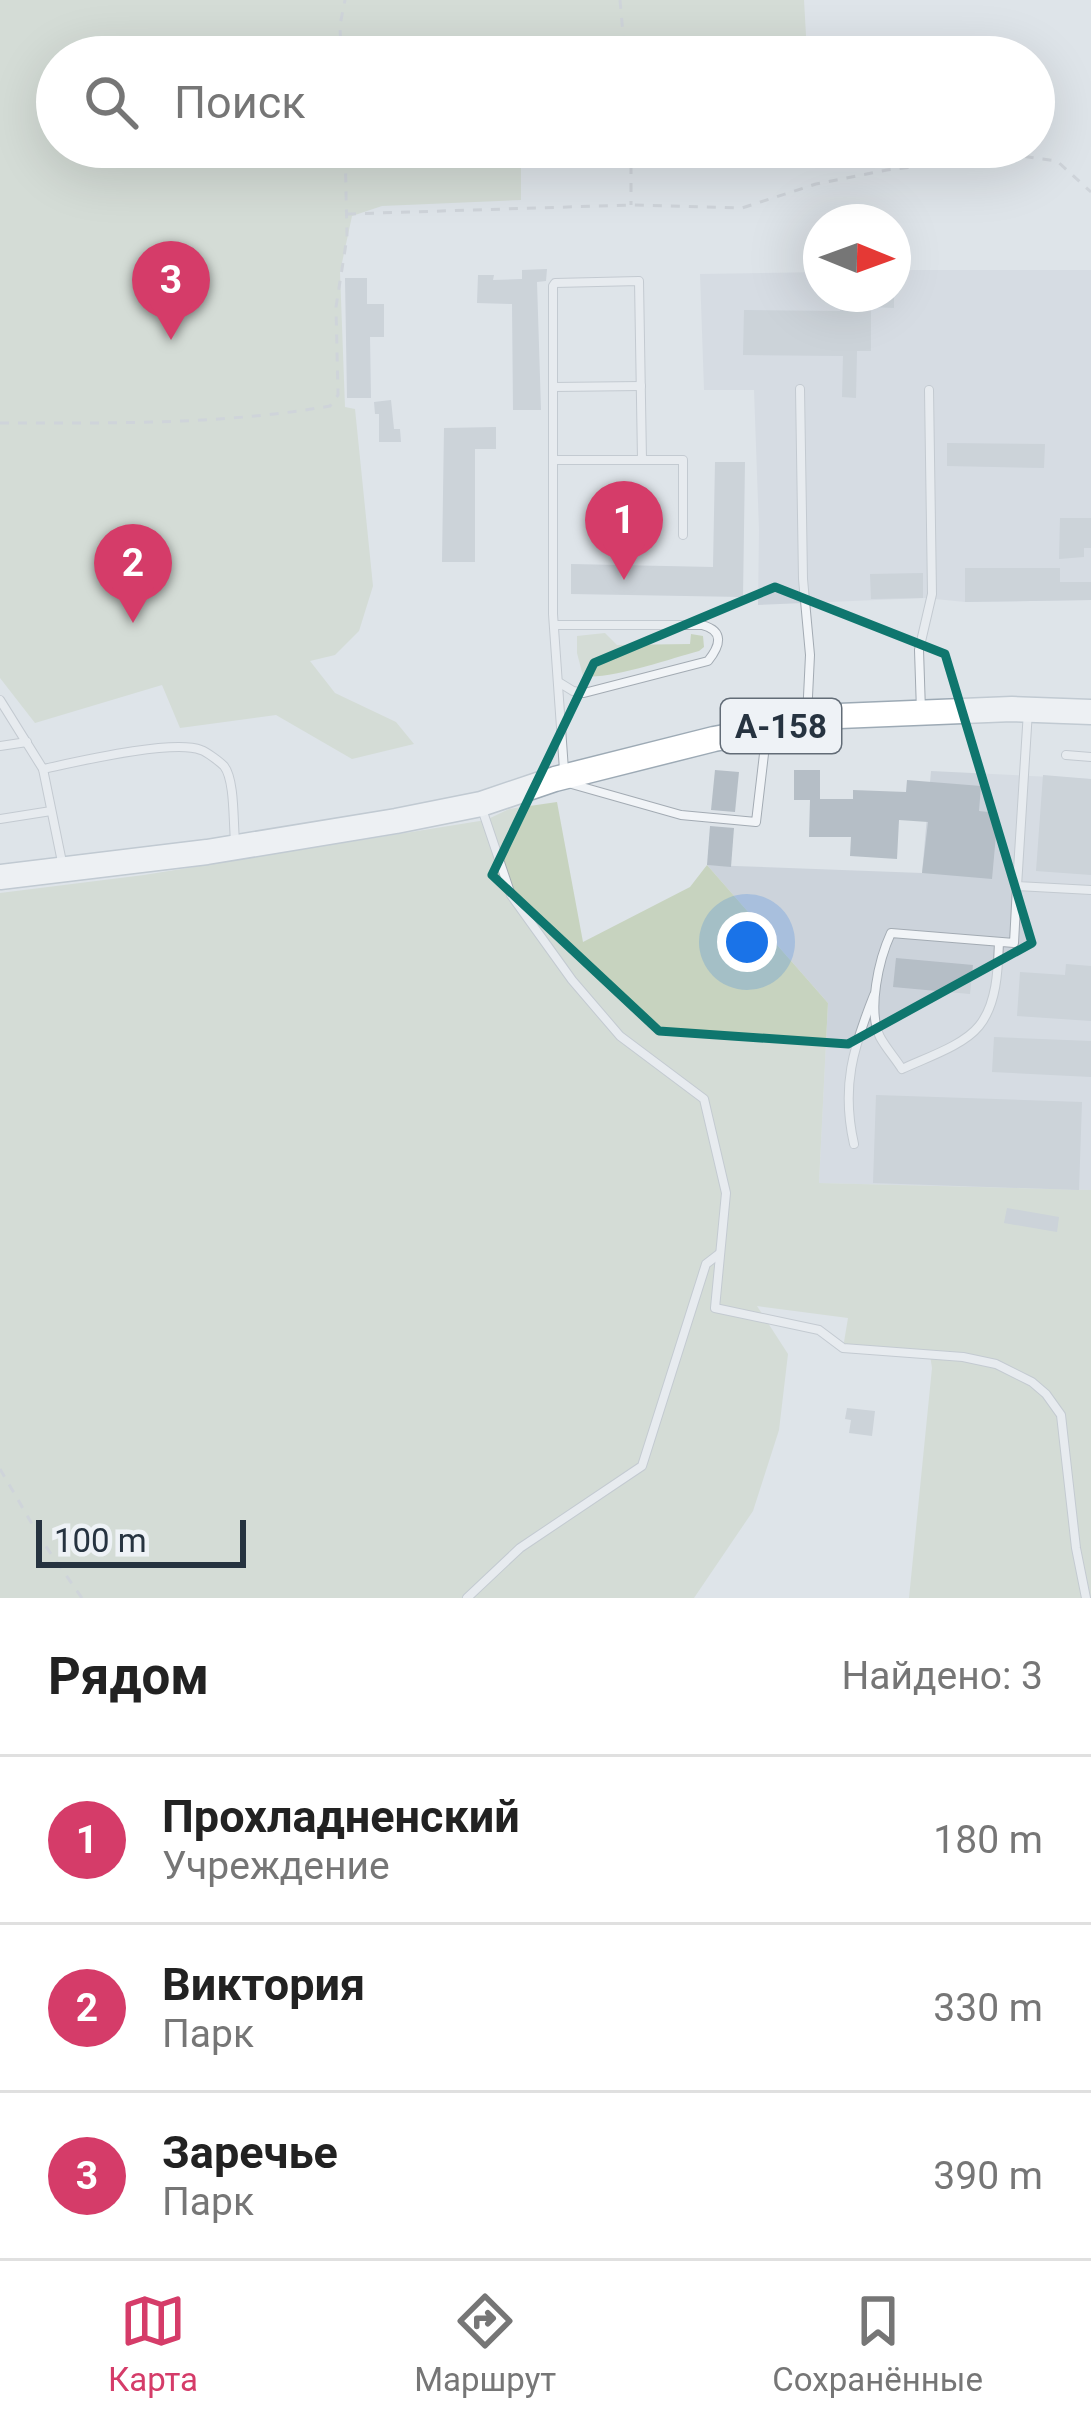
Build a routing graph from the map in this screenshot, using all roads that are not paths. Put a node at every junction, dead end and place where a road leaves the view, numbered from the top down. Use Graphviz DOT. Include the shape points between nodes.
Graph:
graph roads {
  1 [pos="641,386"];
  2 [pos="553,388"];
  3 [pos="800,389"];
  4 [pos="929,390"];
  5 [pos="553,460"];
  6 [pos="642,460"];
  7 [pos="682,535"];
  8 [pos="555,625"];
  9 [pos="558,682"];
  10 [pos="0,700"];
  11 [pos="1028,710"];
  12 [pos="921,712"];
  13 [pos="1091,712"];
  14 [pos="807,722"];
  15 [pos="767,729"];
  16 [pos="27,742"];
  17 [pos="0,746"];
  18 [pos="1066,755"];
  19 [pos="1091,757"];
  20 [pos="43,769"];
  21 [pos="560,778"];
  22 [pos="481,804"];
  23 [pos="52,811"];
  24 [pos="0,819"];
  25 [pos="235,848"];
  26 [pos="63,868"];
  27 [pos="0,877"];
  28 [pos="1017,886"];
  29 [pos="1091,890"];
  30 [pos="999,942"];
  31 [pos="875,992"];
  32 [pos="854,1144"];
  33 [pos="720,1253"];
  34 [pos="467,1598"];
  35 [pos="1086,1598"];
  1 -- 2 [label="lane"];
  1 -- 2 [label="lane" via="639,281 565,281 553,286"];
  1 -- 6 [label="lane"];
  2 -- 5 [label="lane"];
  3 -- 14 [label="lane"];
  4 -- 12 [label="lane" via="932,594 919,650"];
  5 -- 6 [label="lane"];
  5 -- 8 [label="lane"];
  6 -- 7 [label="lane" via="683,460"];
  8 -- 9 [label="lane"];
  8 -- 9 [label="lane" via="702,625 713,628 719,648 708,662 584,692"];
  9 -- 21 [label="lane"];
  10 -- 16 [label="lane"];
  11 -- 12 [label="main road, А-158"];
  11 -- 13 [label="main road, А-158"];
  11 -- 28 [label="lane"];
  12 -- 14 [label="main road, А-158"];
  14 -- 15 [label="main road, А-158"];
  15 -- 21 [label="main road, А-158"];
  15 -- 21 [label="lane" via="756,822 681,815"];
  16 -- 17 [label="lane"];
  16 -- 20 [label="lane"];
  18 -- 19 [label="lane"];
  20 -- 23 [label="lane"];
  20 -- 25 [label="lane" via="113,754 200,749 225,767"];
  21 -- 22 [label="main road, А-158"];
  22 -- 25 [label="main road, А-158"];
  22 -- 33 [label="lane" via="511,895 572,980 620,1036 704,1100 725,1192"];
  23 -- 24 [label="lane"];
  23 -- 26 [label="lane"];
  25 -- 26 [label="main road, А-158"];
  26 -- 27 [label="main road, А-158"];
  28 -- 29 [label="lane"];
  28 -- 30 [label="lane" via="1013,943"];
  30 -- 31 [label="lane" via="891,934"];
  30 -- 31 [label="lane" via="993,995 979,1026 902,1069 878,1033"];
  31 -- 32 [label="lane" via="850,1065"];
  33 -- 34 [label="lane" via="706,1264 642,1466 520,1548"];
  33 -- 35 [label="lane" via="715,1308 819,1330 843,1348 996,1364 1046,1394 1061,1415"];
}
